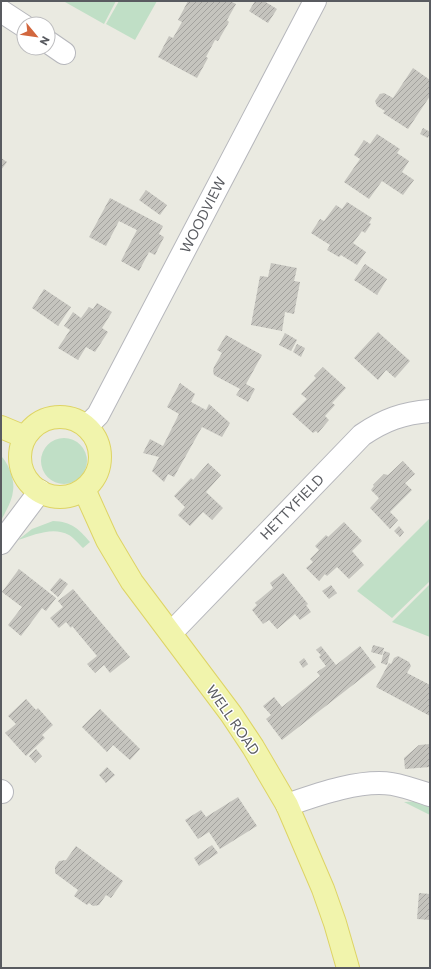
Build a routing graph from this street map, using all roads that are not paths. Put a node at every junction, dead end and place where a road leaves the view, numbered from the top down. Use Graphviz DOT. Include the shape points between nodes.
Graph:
graph roads {
  1 [pos="315,1"];
  2 [pos="1,11"];
  3 [pos="16,21"];
  4 [pos="430,411"];
  5 [pos="87,426"];
  6 [pos="1,427"];
  7 [pos="25,437"];
  8 [pos="84,490"];
  9 [pos="40,491"];
  10 [pos="1,543"];
  11 [pos="171,633"];
  12 [pos="430,795"];
  13 [pos="287,805"];
  14 [pos="348,968"];
  1 -- 5 [label="street, WOODVIEW" via="98,415"];
  2 -- 3 [label="street"];
  4 -- 11 [label="street, HETTYFIELD" via="394,418 378,424 362,436"];
  5 -- 7 [label="main road" via="65,416 53,417 32,427"];
  5 -- 8 [label="main road" via="95,435 101,459 93,481"];
  6 -- 7 [label="main road"];
  7 -- 9 [label="main road" via="20,461 23,473 30,484"];
  8 -- 9 [label="main road" via="62,497 50,496"];
  8 -- 11 [label="main road, WELL ROAD" via="107,540 132,582"];
  9 -- 10 [label="street"];
  11 -- 13 [label="main road, WELL ROAD" via="253,747"];
  12 -- 13 [label="street" via="393,784 368,784 332,791"];
  13 -- 14 [label="main road, WELL ROAD" via="335,923"];
}
